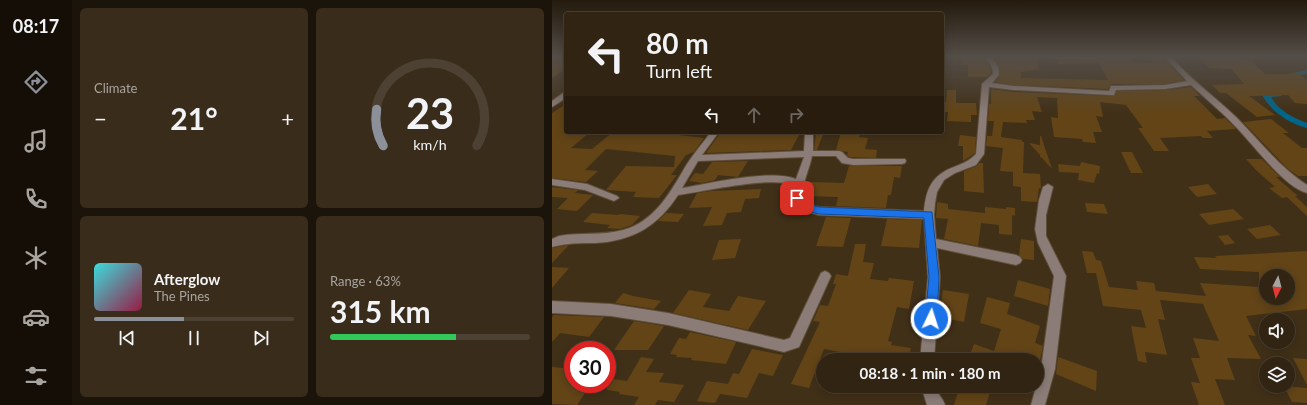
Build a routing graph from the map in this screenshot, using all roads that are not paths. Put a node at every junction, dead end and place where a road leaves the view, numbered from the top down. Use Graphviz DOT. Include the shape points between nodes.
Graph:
graph roads {
  1 [pos="996,75"];
  2 [pos="1184,75"];
  3 [pos="1191,83"];
  4 [pos="986,84"];
  5 [pos="564,97"];
  6 [pos="552,105"];
  7 [pos="714,134"];
  8 [pos="809,134"];
  9 [pos="808,153"];
  10 [pos="696,158"];
  11 [pos="902,161"];
  12 [pos="552,182"];
  13 [pos="799,183"];
  14 [pos="1048,187"];
  15 [pos="1307,190"];
  16 [pos="676,192"];
  17 [pos="614,198"];
  18 [pos="929,215"];
  19 [pos="931,242"];
  20 [pos="552,243"];
  21 [pos="1016,260"];
  22 [pos="825,276"];
  23 [pos="552,308"];
  24 [pos="928,353"];
  25 [pos="1038,405"];
  1 -- 4 [label="street"];
  2 -- 3 [label="street"];
  3 -- 4 [label="street" via="1165,87 1114,88 1111,93"];
  3 -- 15 [label="street" via="1240,125 1286,174"];
  4 -- 18 [label="street" via="980,154 973,163 952,170 940,178 932,192"];
  5 -- 6 [label="street"];
  7 -- 10 [label="street"];
  8 -- 9 [label="street"];
  9 -- 10 [label="street"];
  9 -- 11 [label="street" via="838,154 845,161 853,162"];
  9 -- 13 [label="street"];
  10 -- 16 [label="street"];
  12 -- 17 [label="street" via="587,187"];
  13 -- 16 [label="street" via="788,179 752,180"];
  13 -- 18 [label="street" via="797,198 801,206 809,209"];
  14 -- 25 [label="street" via="1042,206 1042,242 1060,276 1048,369"];
  16 -- 20 [label="street" via="663,211 646,225 628,233 608,238 559,240"];
  18 -- 19 [label="street"];
  19 -- 21 [label="street"];
  19 -- 24 [label="street" via="934,277"];
  22 -- 23 [label="street" via="794,343 784,346 766,344 668,319 611,310"];
}
